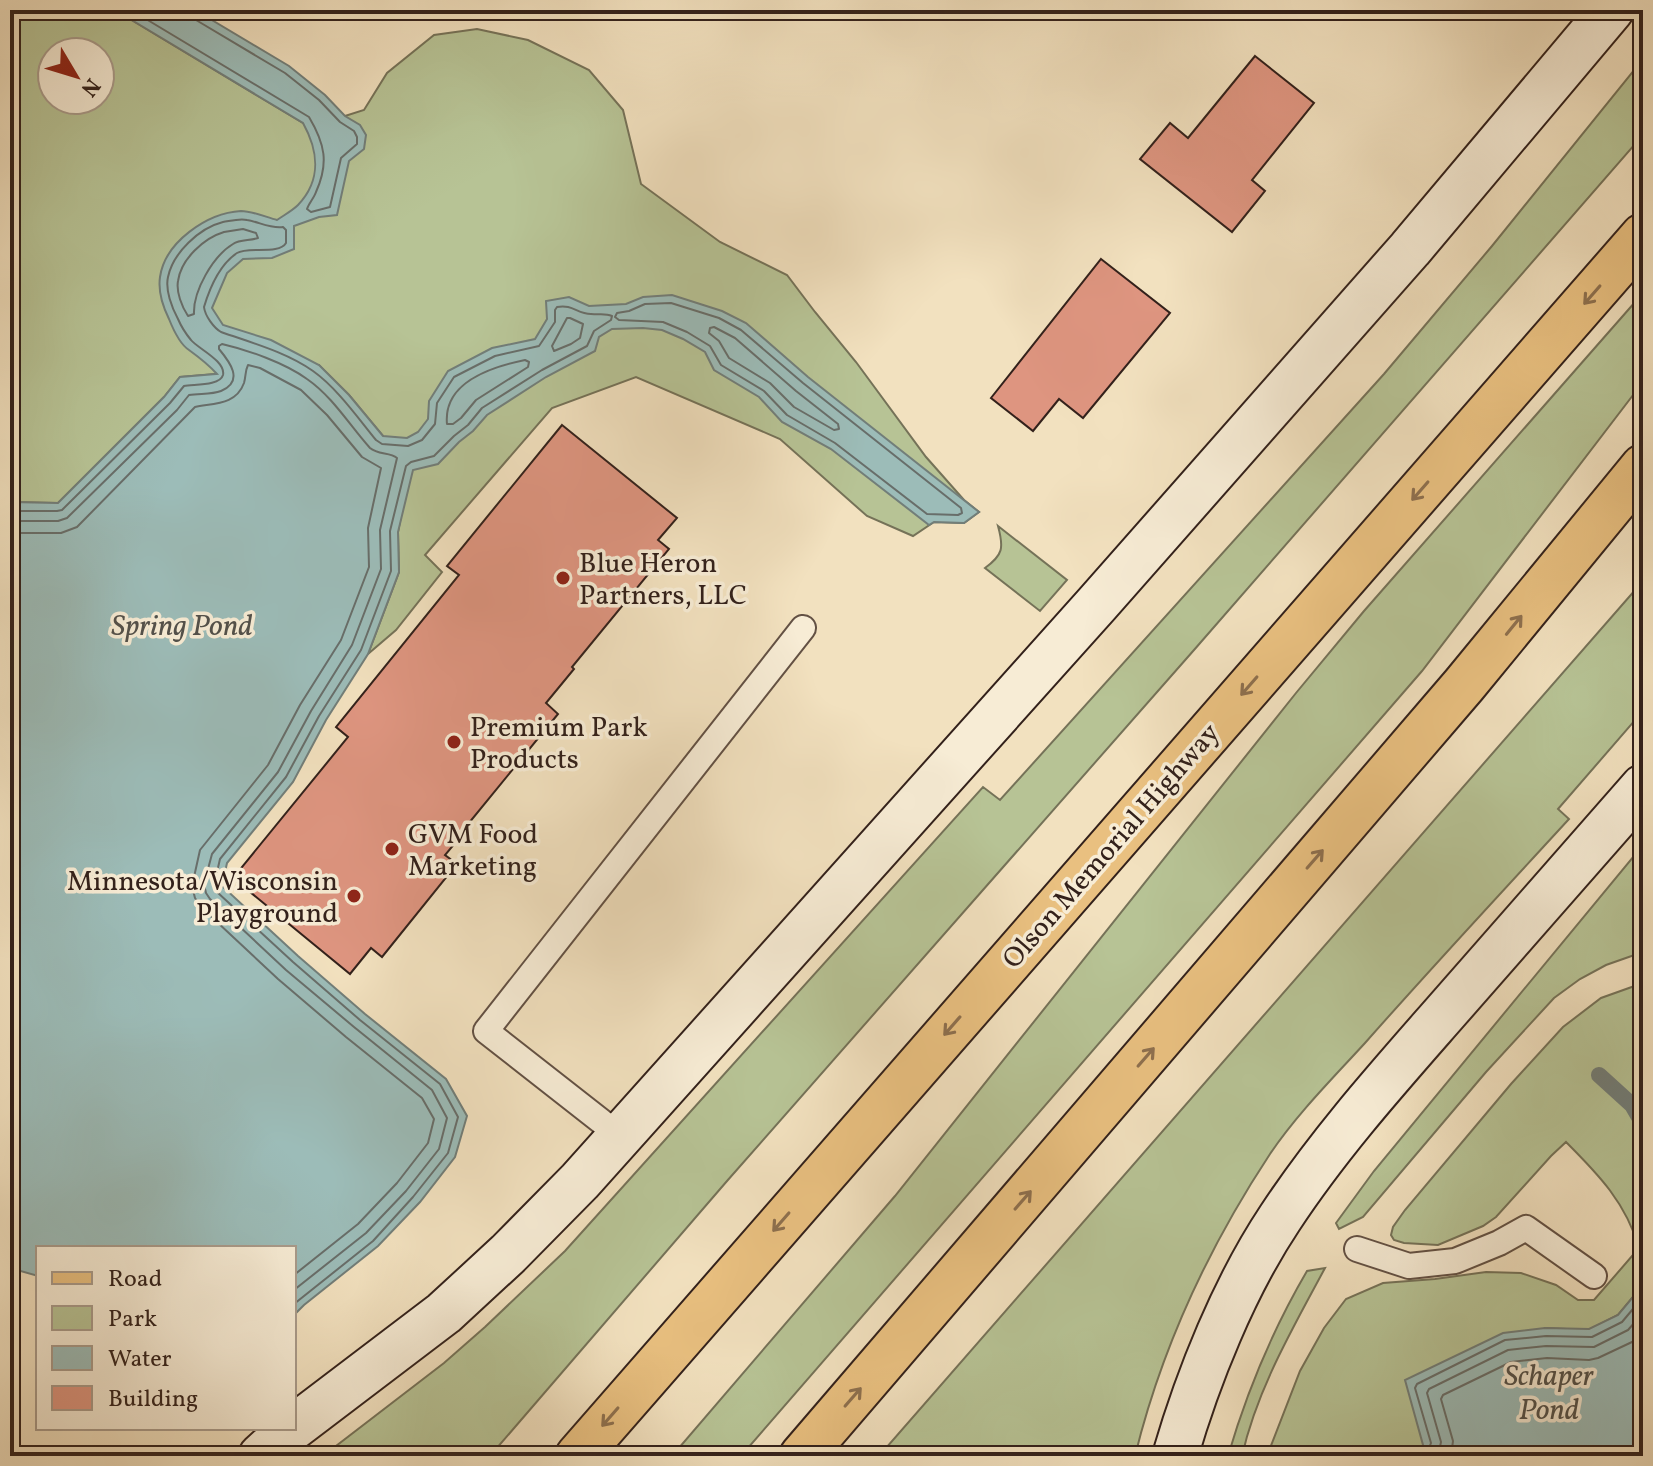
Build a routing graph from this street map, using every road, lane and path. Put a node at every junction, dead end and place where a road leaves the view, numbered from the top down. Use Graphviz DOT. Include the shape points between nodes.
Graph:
graph roads {
  1 [pos="1611,10"];
  2 [pos="1643,236"];
  3 [pos="1643,467"];
  4 [pos="803,628"];
  5 [pos="1643,787"];
  6 [pos="620,1136"];
  7 [pos="1357,1249"];
  8 [pos="1594,1276"];
  9 [pos="296,1425"];
  10 [pos="290,1430"];
  11 [pos="261,1456"];
  12 [pos="578,1456"];
  13 [pos="802,1456"];
  14 [pos="1175,1456"];
  1 -- 6 [label="street" via="1410,249"];
  2 -- 12 [label="main road, Olson Memorial Highway, one-way"];
  13 -- 3 [label="main road, one-way" via="1434,721"];
  4 -- 6 [label="lane" via="486,1031"];
  5 -- 14 [label="street" via="1378,1089 1278,1220 1217,1338"];
  6 -- 9 [label="street" via="444,1313"];
  7 -- 8 [label="lane" via="1409,1266 1455,1261 1526,1228"];
  10 -- 11 [label="street"];
}
